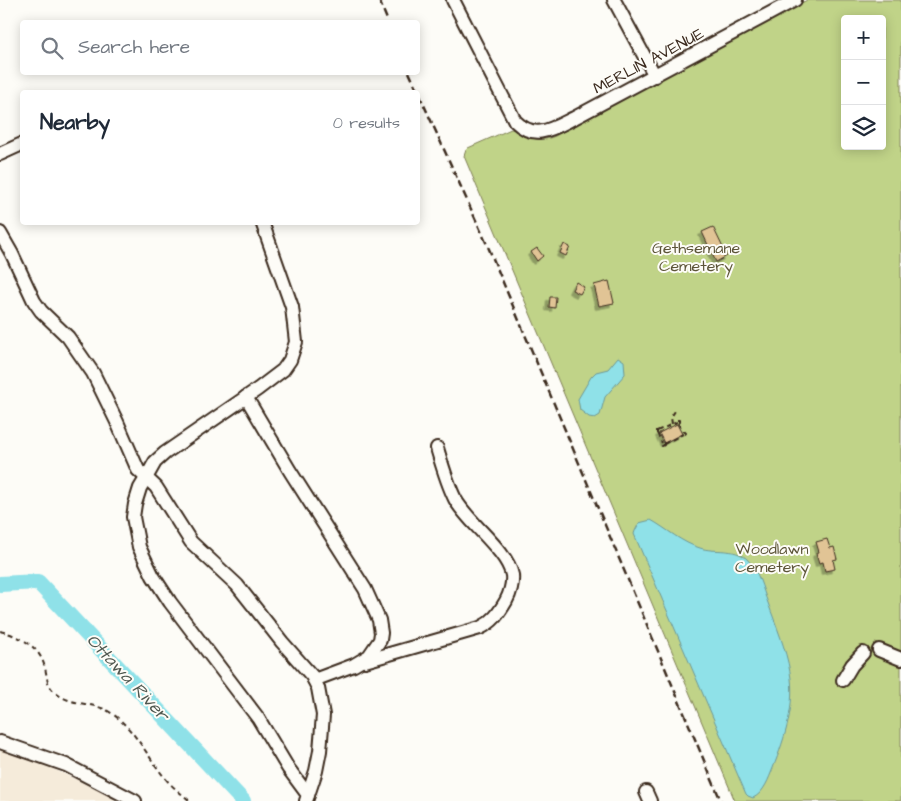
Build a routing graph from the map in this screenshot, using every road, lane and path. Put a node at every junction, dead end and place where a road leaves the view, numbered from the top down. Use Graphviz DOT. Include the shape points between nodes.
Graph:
graph roads {
  1 [pos="453,0"];
  2 [pos="614,0"];
  3 [pos="796,0"];
  4 [pos="655,76"];
  5 [pos="20,145"];
  6 [pos="0,154"];
  7 [pos="263,225"];
  8 [pos="0,234"];
  9 [pos="246,397"];
  10 [pos="675,411"];
  11 [pos="672,424"];
  12 [pos="437,448"];
  13 [pos="146,478"];
  14 [pos="0,631"];
  15 [pos="879,650"];
  16 [pos="863,653"];
  17 [pos="901,659"];
  18 [pos="363,661"];
  19 [pos="314,680"];
  20 [pos="843,680"];
  21 [pos="0,742"];
  22 [pos="307,798"];
  23 [pos="135,801"];
  24 [pos="190,801"];
  1 -- 4 [label="street, MERLIN AVENUE" via="515,121 527,131 554,128"];
  2 -- 4 [label="street"];
  3 -- 4 [label="street, MERLIN AVENUE"];
  5 -- 6 [label="street"];
  7 -- 9 [label="street" via="292,307 296,342 283,370"];
  8 -- 13 [label="street" via="34,301 88,364 138,470"];
  9 -- 13 [label="street" via="164,453"];
  9 -- 18 [label="street" via="373,606 379,620 380,640"];
  10 -- 11 [label="path" via="670,417"];
  11 -- 11 [label="path" via="657,432 663,443 683,433 677,422"];
  12 -- 18 [label="street" via="455,500 508,566 512,575 508,597 499,614 480,628"];
  13 -- 19 [label="street" via="156,487 191,542 237,585"];
  13 -- 22 [label="street" via="140,488 133,517 145,562 170,602 258,718"];
  14 -- 24 [label="path" via="27,642 39,653 47,682 58,695 107,710 127,727 166,780"];
  15 -- 17 [label="street"];
  16 -- 20 [label="street"];
  18 -- 19 [label="street"];
  19 -- 22 [label="street" via="321,699 320,751"];
  21 -- 23 [label="street" via="66,765"];
}
